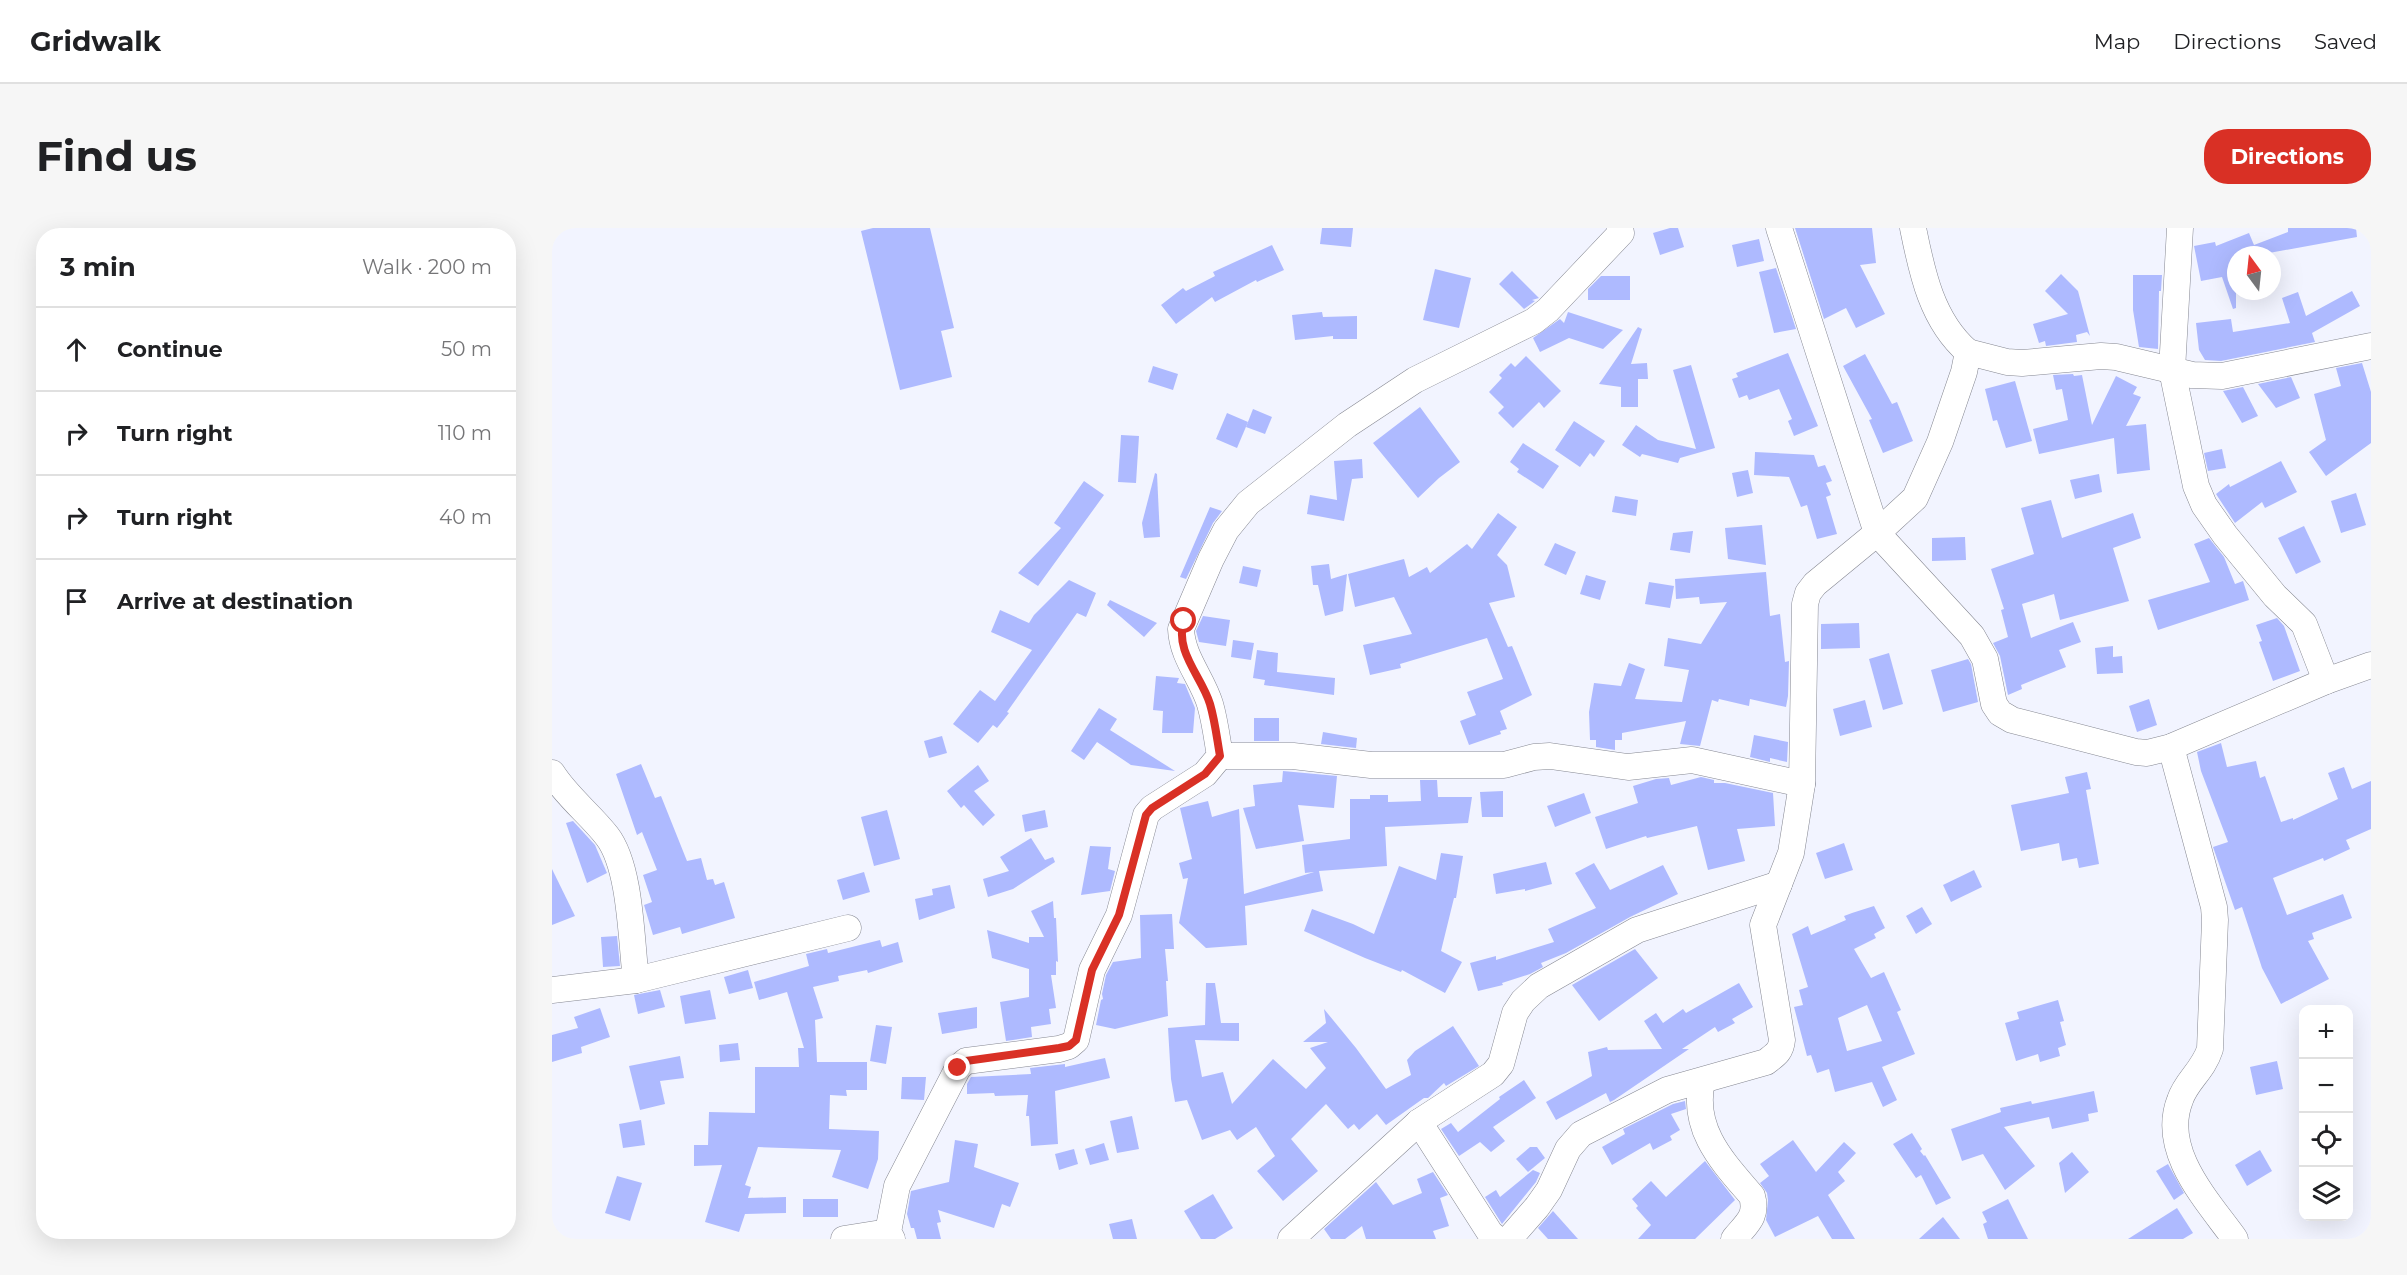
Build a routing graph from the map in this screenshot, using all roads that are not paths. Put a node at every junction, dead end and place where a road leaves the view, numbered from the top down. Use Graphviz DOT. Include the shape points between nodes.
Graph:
graph roads {
  1 [pos="1779,228"];
  2 [pos="1912,228"];
  3 [pos="2180,228"];
  4 [pos="1626,230"];
  5 [pos="2371,346"];
  6 [pos="1968,352"];
  7 [pos="2172,370"];
  8 [pos="1877,533"];
  9 [pos="2371,665"];
  10 [pos="2326,681"];
  11 [pos="2171,747"];
  12 [pos="1220,756"];
  13 [pos="552,773"];
  14 [pos="1802,784"];
  15 [pos="1779,884"];
  16 [pos="848,928"];
  17 [pos="636,980"];
  18 [pos="552,990"];
  19 [pos="1702,1081"];
  20 [pos="1419,1122"];
  21 [pos="890,1235"];
  22 [pos="845,1239"];
  23 [pos="1291,1239"];
  24 [pos="1497,1239"];
  25 [pos="1509,1239"];
  26 [pos="1734,1239"];
  27 [pos="2235,1239"];
  1 -- 8 [label="street"];
  2 -- 6 [label="street" via="1936,311"];
  3 -- 7 [label="street"];
  4 -- 12 [label="street" via="1534,321 1416,380 1347,425 1248,503 1226,530 1181,629 1186,655 1210,705"];
  5 -- 7 [label="street" via="2222,376"];
  6 -- 7 [label="street" via="2022,363 2116,357"];
  6 -- 8 [label="street" via="1940,442 1915,498"];
  7 -- 10 [label="street" via="2191,471 2204,505 2275,596 2304,624"];
  8 -- 11 [label="street" via="1972,636 1985,659 1994,704 2006,717 2136,752"];
  8 -- 14 [label="street" via="1808,593"];
  9 -- 10 [label="street"];
  10 -- 11 [label="street"];
  11 -- 27 [label="street" via="2215,920 2210,1049 2205,1063 2180,1098 2174,1121 2176,1141 2187,1170"];
  12 -- 14 [label="street" via="1293,756 1371,765 1504,765 1550,756 1628,767 1692,760"];
  12 -- 21 [label="street" via="1205,774 1146,815 1119,915 1092,970 1076,1040 1059,1048 966,1061 958,1068 897,1186"];
  13 -- 17 [label="street" via="608,837 617,855 624,873"];
  14 -- 15 [label="street" via="1794,842"];
  15 -- 19 [label="street" via="1763,933 1782,1047 1766,1062"];
  15 -- 20 [label="street" via="1637,930 1539,986 1515,1013 1501,1064 1493,1074"];
  16 -- 17 [label="street"];
  17 -- 18 [label="street"];
  19 -- 25 [label="street" via="1667,1090 1581,1134 1568,1149 1543,1199"];
  19 -- 26 [label="street" via="1700,1113 1710,1142 1754,1204 1755,1212"];
  20 -- 23 [label="street"];
  20 -- 24 [label="street"];
  21 -- 22 [label="street"];
}
